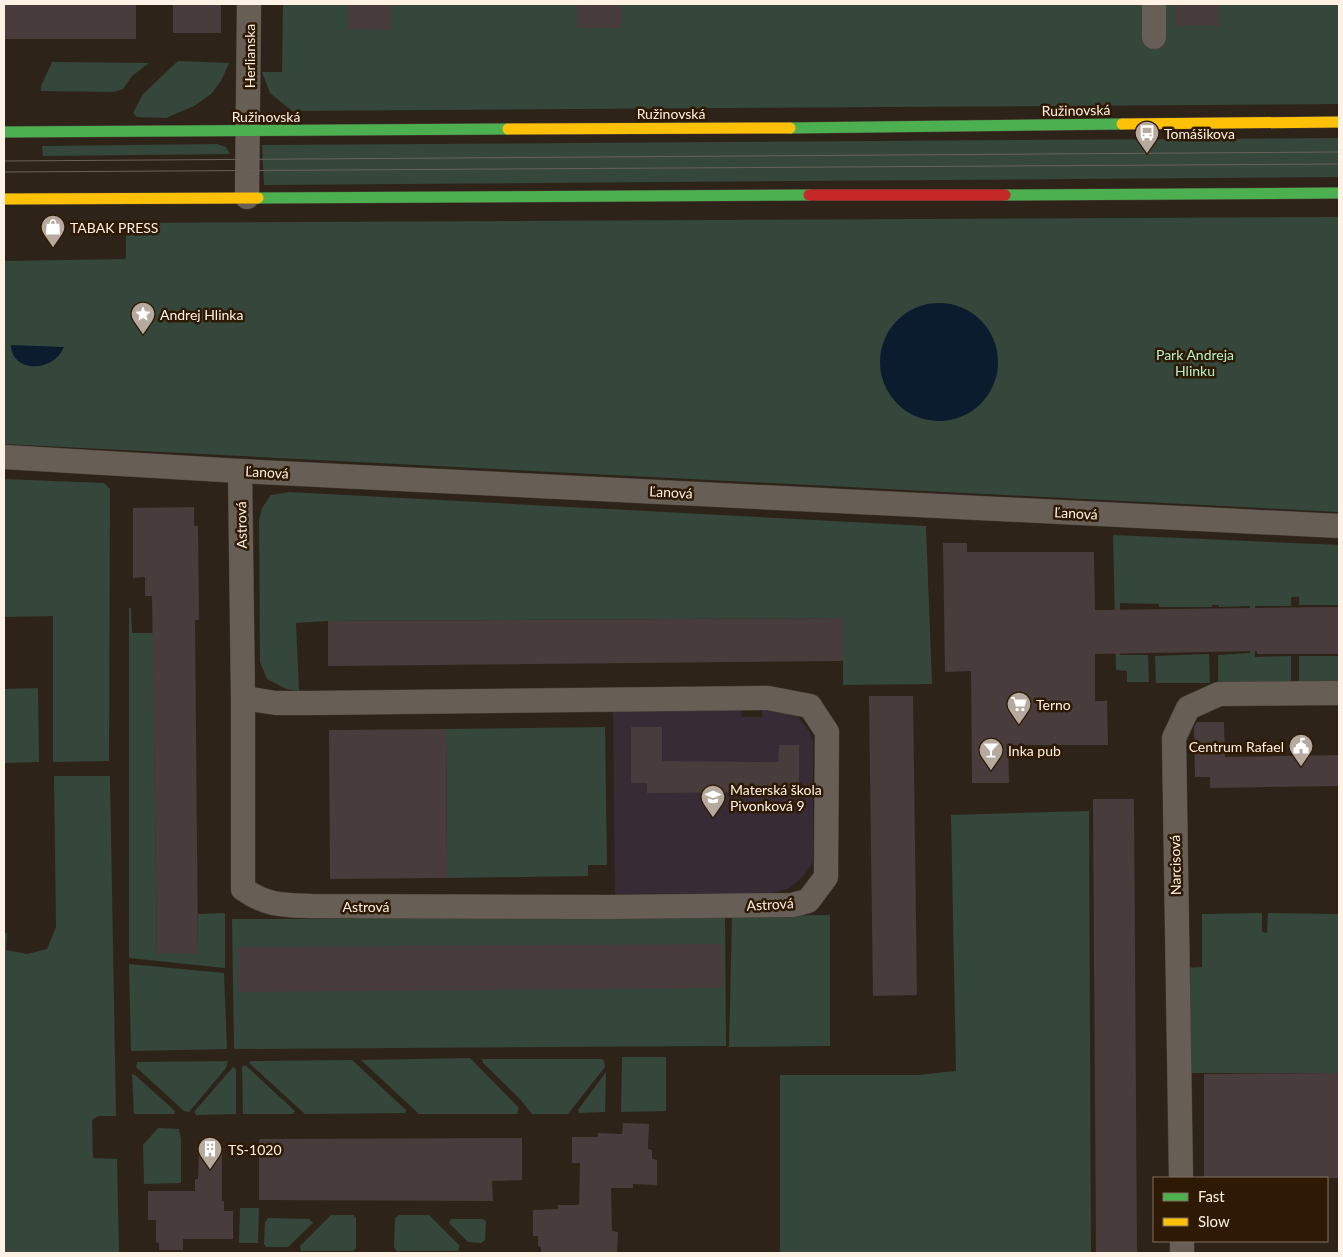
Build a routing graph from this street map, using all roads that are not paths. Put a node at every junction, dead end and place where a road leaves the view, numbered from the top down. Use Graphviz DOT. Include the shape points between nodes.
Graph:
graph roads {
  1 [pos="249,4"];
  2 [pos="1154,4"];
  3 [pos="1154,37"];
  4 [pos="1339,122"];
  5 [pos="248,131"];
  6 [pos="4,132"];
  7 [pos="1339,193"];
  8 [pos="247,197"];
  9 [pos="4,199"];
  10 [pos="4,457"];
  11 [pos="240,471"];
  12 [pos="1339,526"];
  13 [pos="1339,693"];
  14 [pos="243,698"];
  15 [pos="1181,1177"];
  1 -- 5 [label="street, Herlianska"];
  2 -- 3 [label="street"];
  4 -- 5 [label="street, Ružinovská"];
  5 -- 6 [label="street, Ružinovská"];
  5 -- 8 [label="street, Herlianska"];
  7 -- 8 [label="street"];
  8 -- 9 [label="street"];
  10 -- 11 [label="street, Ľanová"];
  11 -- 12 [label="street, Ľanová"];
  11 -- 14 [label="street, Astrová"];
  13 -- 15 [label="street, Narcisová" via="1219,694 1188,708 1174,738"];
  14 -- 14 [label="street, Astrová" via="243,889 273,904 792,905 808,901 826,876 827,732 810,706 768,698 310,704"];
}
